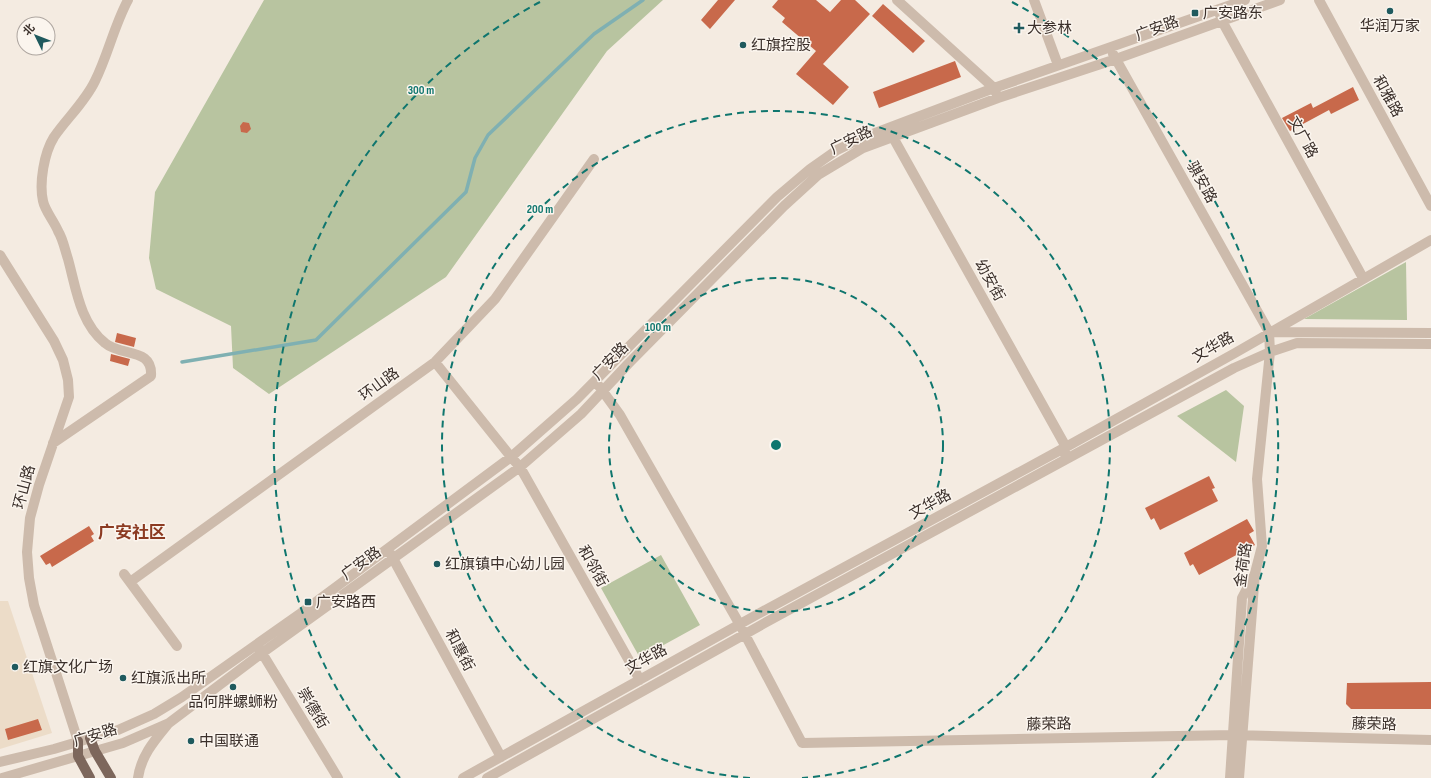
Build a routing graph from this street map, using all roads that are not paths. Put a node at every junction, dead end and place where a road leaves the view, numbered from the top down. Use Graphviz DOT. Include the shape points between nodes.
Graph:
graph roads {
  1 [pos="128,0"];
  2 [pos="897,0"];
  3 [pos="1034,0"];
  4 [pos="1245,0"];
  5 [pos="1280,0"];
  6 [pos="1319,0"];
  7 [pos="1218,9"];
  8 [pos="1222,21"];
  9 [pos="1109,48"];
  10 [pos="1116,59"];
  11 [pos="1058,65"];
  12 [pos="994,88"];
  13 [pos="998,98"];
  14 [pos="888,128"];
  15 [pos="893,138"];
  16 [pos="594,159"];
  17 [pos="1431,206"];
  18 [pos="1431,240"];
  19 [pos="0,255"];
  20 [pos="1363,278"];
  21 [pos="1269,332"];
  22 [pos="1431,334"];
  23 [pos="1431,344"];
  24 [pos="1270,352"];
  25 [pos="435,362"];
  26 [pos="596,381"];
  27 [pos="603,390"];
  28 [pos="52,443"];
  29 [pos="1066,446"];
  30 [pos="511,457"];
  31 [pos="1060,463"];
  32 [pos="520,467"];
  33 [pos="387,549"];
  34 [pos="393,558"];
  35 [pos="740,625"];
  36 [pos="745,634"];
  37 [pos="257,644"];
  38 [pos="177,646"];
  39 [pos="262,653"];
  40 [pos="640,680"];
  41 [pos="169,723"];
  42 [pos="1237,736"];
  43 [pos="90,738"];
  44 [pos="1431,740"];
  45 [pos="78,742"];
  46 [pos="95,751"];
  47 [pos="78,756"];
  48 [pos="501,757"];
  49 [pos="0,762"];
  50 [pos="2,778"];
  51 [pos="90,778"];
  52 [pos="111,778"];
  53 [pos="138,778"];
  54 [pos="338,778"];
  55 [pos="463,778"];
  56 [pos="487,778"];
  57 [pos="1230,778"];
  58 [pos="1239,778"];
  1 -- 28 [label="street" via="94,83 53,138 41,179 43,202 59,232 76,293 88,324 105,344 142,356 152,368 151,376"];
  2 -- 12 [label="street"];
  3 -- 11 [label="street"];
  4 -- 7 [label="street, 广安路"];
  5 -- 8 [label="street, 广安路"];
  6 -- 17 [label="street, 和雅路"];
  7 -- 8 [label="street, 文广路"];
  7 -- 9 [label="street, 广安路"];
  8 -- 10 [label="street, 广安路"];
  8 -- 20 [label="street, 文广路"];
  9 -- 10 [label="street, 骐安路"];
  9 -- 11 [label="street, 广安路"];
  10 -- 13 [label="street, 广安路"];
  10 -- 21 [label="street, 骐安路"];
  11 -- 12 [label="street, 广安路"];
  12 -- 13 [label="street"];
  12 -- 14 [label="street, 广安路"];
  13 -- 15 [label="street, 广安路"];
  14 -- 15 [label="street, 幼安街"];
  14 -- 26 [label="street, 广安路" via="837,150 777,197"];
  15 -- 27 [label="street, 广安路" via="863,148 818,175 773,217"];
  15 -- 29 [label="street, 幼安街"];
  16 -- 25 [label="street, 环山路" via="495,299"];
  18 -- 20 [label="street, 文华路"];
  19 -- 28 [label="street, 环山路" via="54,341 63,360 69,397"];
  20 -- 21 [label="street, 文华路"];
  21 -- 22 [label="street"];
  21 -- 24 [label="street, 金荷路"];
  21 -- 29 [label="street, 文华路"];
  23 -- 24 [label="street, 文华路" via="1297,343"];
  24 -- 31 [label="street, 文华路" via="1234,368"];
  24 -- 42 [label="street, 金荷路" via="1257,479 1262,546 1255,573"];
  25 -- 30 [label="street, 和邻街"];
  25 -- 38 [label="street, 环山路" via="127,578"];
  26 -- 27 [label="street, 藤荣路"];
  26 -- 30 [label="street, 广安路"];
  27 -- 32 [label="street, 广安路" via="581,414"];
  27 -- 35 [label="street, 藤荣路" via="620,415"];
  28 -- 45 [label="street, 环山路" via="30,518 27,552 29,578 34,605"];
  29 -- 31 [label="street"];
  29 -- 35 [label="street, 文华路"];
  30 -- 32 [label="street, 和邻街"];
  30 -- 33 [label="street, 广安路"];
  31 -- 36 [label="street, 文华路"];
  32 -- 34 [label="street, 广安路"];
  32 -- 40 [label="street, 和邻街"];
  33 -- 34 [label="street, 和惠街"];
  33 -- 37 [label="street, 广安路"];
  34 -- 39 [label="street, 广安路"];
  34 -- 48 [label="street, 和惠街"];
  35 -- 36 [label="street, 藤荣路"];
  35 -- 40 [label="street, 文华路"];
  36 -- 42 [label="street, 藤荣路" via="802,743"];
  36 -- 56 [label="street, 文华路"];
  37 -- 39 [label="street, 崇德街"];
  37 -- 43 [label="street, 广安路" via="154,714 126,727"];
  39 -- 41 [label="street, 广安路"];
  39 -- 54 [label="street, 崇德街"];
  40 -- 48 [label="street, 文华路"];
  41 -- 46 [label="street, 广安路" via="123,743"];
  41 -- 53 [label="street" via="146,751"];
  42 -- 44 [label="street, 藤荣路"];
  42 -- 57 [label="street"];
  42 -- 58 [label="street, 金荷路"];
  43 -- 45 [label="street, 广安路"];
  43 -- 46 [label="main road"];
  45 -- 47 [label="main road"];
  45 -- 49 [label="street, 广安路"];
  46 -- 47 [label="street, 广安路"];
  46 -- 52 [label="main road"];
  47 -- 50 [label="street, 广安路"];
  47 -- 51 [label="main road"];
  48 -- 55 [label="street, 文华路"];
}
